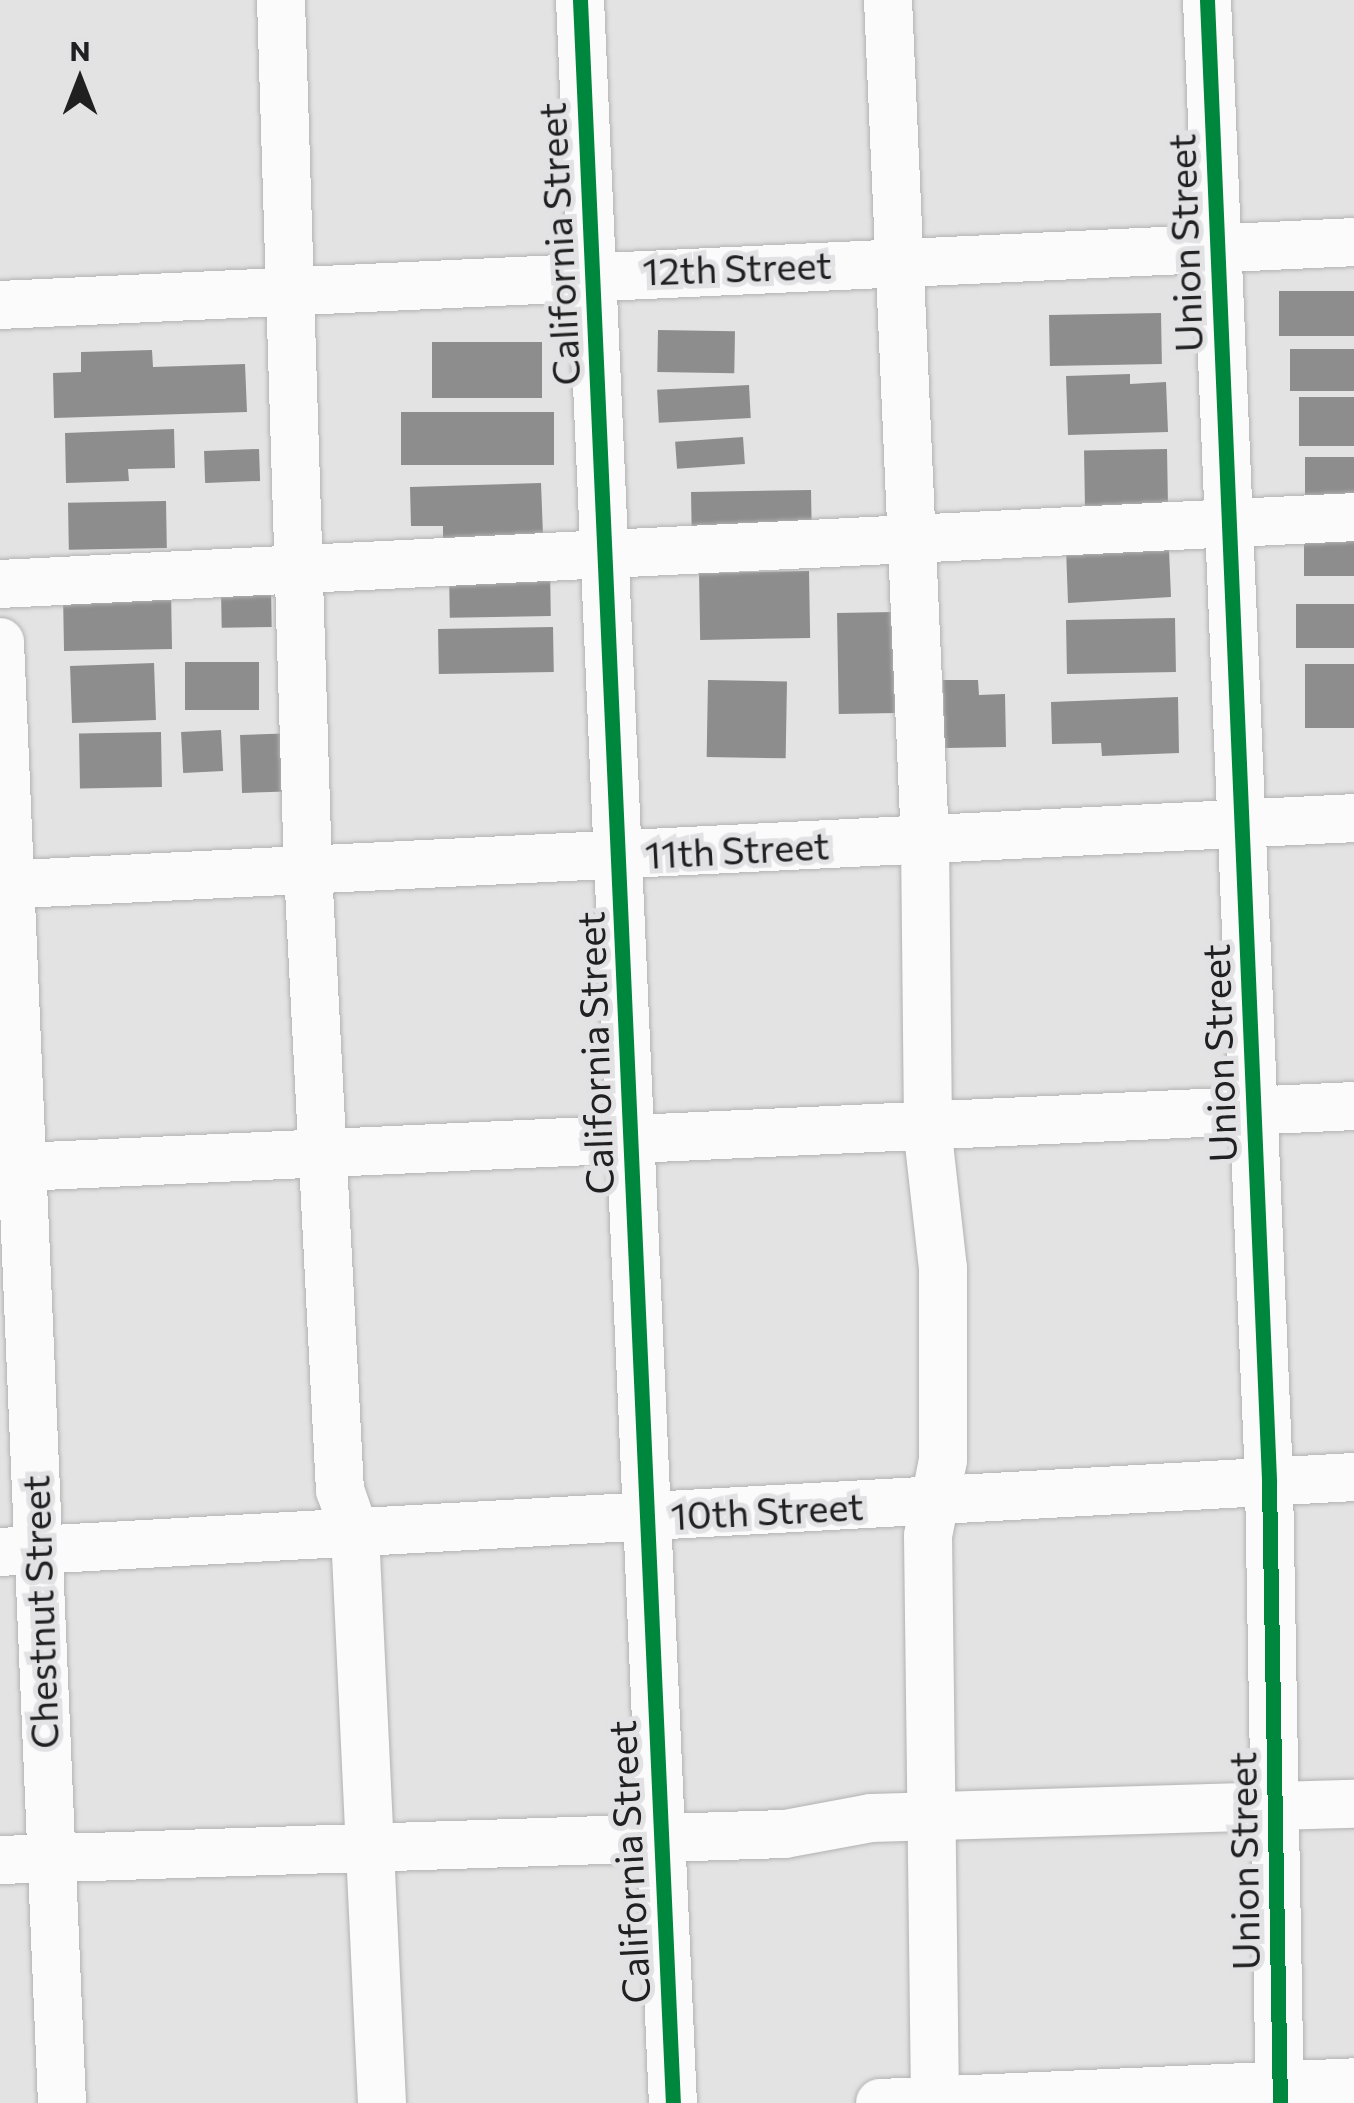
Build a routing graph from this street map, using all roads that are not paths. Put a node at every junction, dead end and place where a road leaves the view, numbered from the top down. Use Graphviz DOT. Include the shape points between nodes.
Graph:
graph roads {
  1 [pos="280,0"];
  2 [pos="580,0"];
  3 [pos="888,0"];
  4 [pos="1207,0"];
  5 [pos="1354,242"];
  6 [pos="1216,246"];
  7 [pos="897,260"];
  8 [pos="592,274"];
  9 [pos="292,290"];
  10 [pos="0,305"];
  11 [pos="1354,517"];
  12 [pos="1227,521"];
  13 [pos="911,540"];
  14 [pos="605,551"];
  15 [pos="300,568"];
  16 [pos="0,584"];
  17 [pos="0,642"];
  18 [pos="1354,818"];
  19 [pos="1240,824"];
  20 [pos="925,840"];
  21 [pos="619,855"];
  22 [pos="308,870"];
  23 [pos="6,885"];
  24 [pos="1354,1106"];
  25 [pos="1252,1111"];
  26 [pos="927,1121"];
  27 [pos="630,1140"];
  28 [pos="323,1154"];
  29 [pos="11,1168"];
  30 [pos="1354,1476"];
  31 [pos="1269,1482"];
  32 [pos="938,1500"];
  33 [pos="644,1516"];
  34 [pos="356,1533"];
  35 [pos="18,1551"];
  36 [pos="1354,1804"];
  37 [pos="1275,1805"];
  38 [pos="928,1820"];
  39 [pos="660,1834"];
  40 [pos="370,1845"];
  41 [pos="50,1858"];
  42 [pos="0,1860"];
  43 [pos="1354,2082"];
  44 [pos="1280,2094"];
  45 [pos="935,2102"];
  46 [pos="62,2103"];
  47 [pos="382,2103"];
  48 [pos="673,2103"];
  49 [pos="880,2103"];
  1 -- 9 [label="street"];
  2 -- 8 [label="street, California Street"];
  3 -- 7 [label="street"];
  4 -- 6 [label="street, Union Street"];
  5 -- 6 [label="street, 12th Street"];
  6 -- 7 [label="street, 12th Street"];
  6 -- 12 [label="street, Union Street"];
  7 -- 8 [label="street, 12th Street"];
  7 -- 13 [label="street"];
  8 -- 9 [label="street, 12th Street"];
  8 -- 14 [label="street, California Street"];
  9 -- 10 [label="street, 12th Street"];
  9 -- 15 [label="street"];
  11 -- 12 [label="street"];
  12 -- 13 [label="street"];
  12 -- 19 [label="street, Union Street"];
  13 -- 14 [label="street"];
  13 -- 20 [label="street"];
  14 -- 15 [label="street"];
  14 -- 21 [label="street, California Street"];
  15 -- 16 [label="street"];
  15 -- 22 [label="street"];
  17 -- 23 [label="street, Chestnut Street"];
  18 -- 19 [label="street, 11th Street"];
  19 -- 20 [label="street, 11th Street"];
  19 -- 25 [label="street, Union Street"];
  20 -- 21 [label="street, 11th Street"];
  20 -- 26 [label="street"];
  21 -- 22 [label="street, 11th Street"];
  21 -- 27 [label="street, California Street"];
  22 -- 23 [label="street, 11th Street"];
  22 -- 28 [label="street"];
  23 -- 29 [label="street, Chestnut Street"];
  24 -- 25 [label="street"];
  25 -- 26 [label="street"];
  25 -- 31 [label="street, Union Street"];
  26 -- 27 [label="street"];
  26 -- 32 [label="street" via="943,1268"];
  27 -- 28 [label="street"];
  27 -- 33 [label="street, California Street"];
  28 -- 29 [label="street"];
  28 -- 34 [label="street" via="340,1490"];
  29 -- 35 [label="street, Chestnut Street"];
  30 -- 31 [label="street, 10th Street"];
  31 -- 32 [label="street, 10th Street"];
  31 -- 37 [label="street, Union Street"];
  32 -- 33 [label="street, 10th Street"];
  32 -- 38 [label="street" via="928,1536"];
  33 -- 34 [label="street, 10th Street"];
  33 -- 39 [label="street, California Street"];
  34 -- 35 [label="street, 10th Street"];
  34 -- 40 [label="street"];
  35 -- 41 [label="street, Chestnut Street"];
  36 -- 37 [label="street"];
  37 -- 38 [label="street"];
  37 -- 44 [label="street, Union Street"];
  38 -- 39 [label="street" via="871,1818 785,1834"];
  38 -- 45 [label="street"];
  39 -- 40 [label="street"];
  39 -- 48 [label="street, California Street"];
  40 -- 41 [label="street"];
  40 -- 47 [label="street"];
  41 -- 42 [label="street"];
  41 -- 46 [label="street, Chestnut Street"];
  43 -- 44 [label="street"];
  44 -- 45 [label="street"];
  45 -- 49 [label="street"];
}
